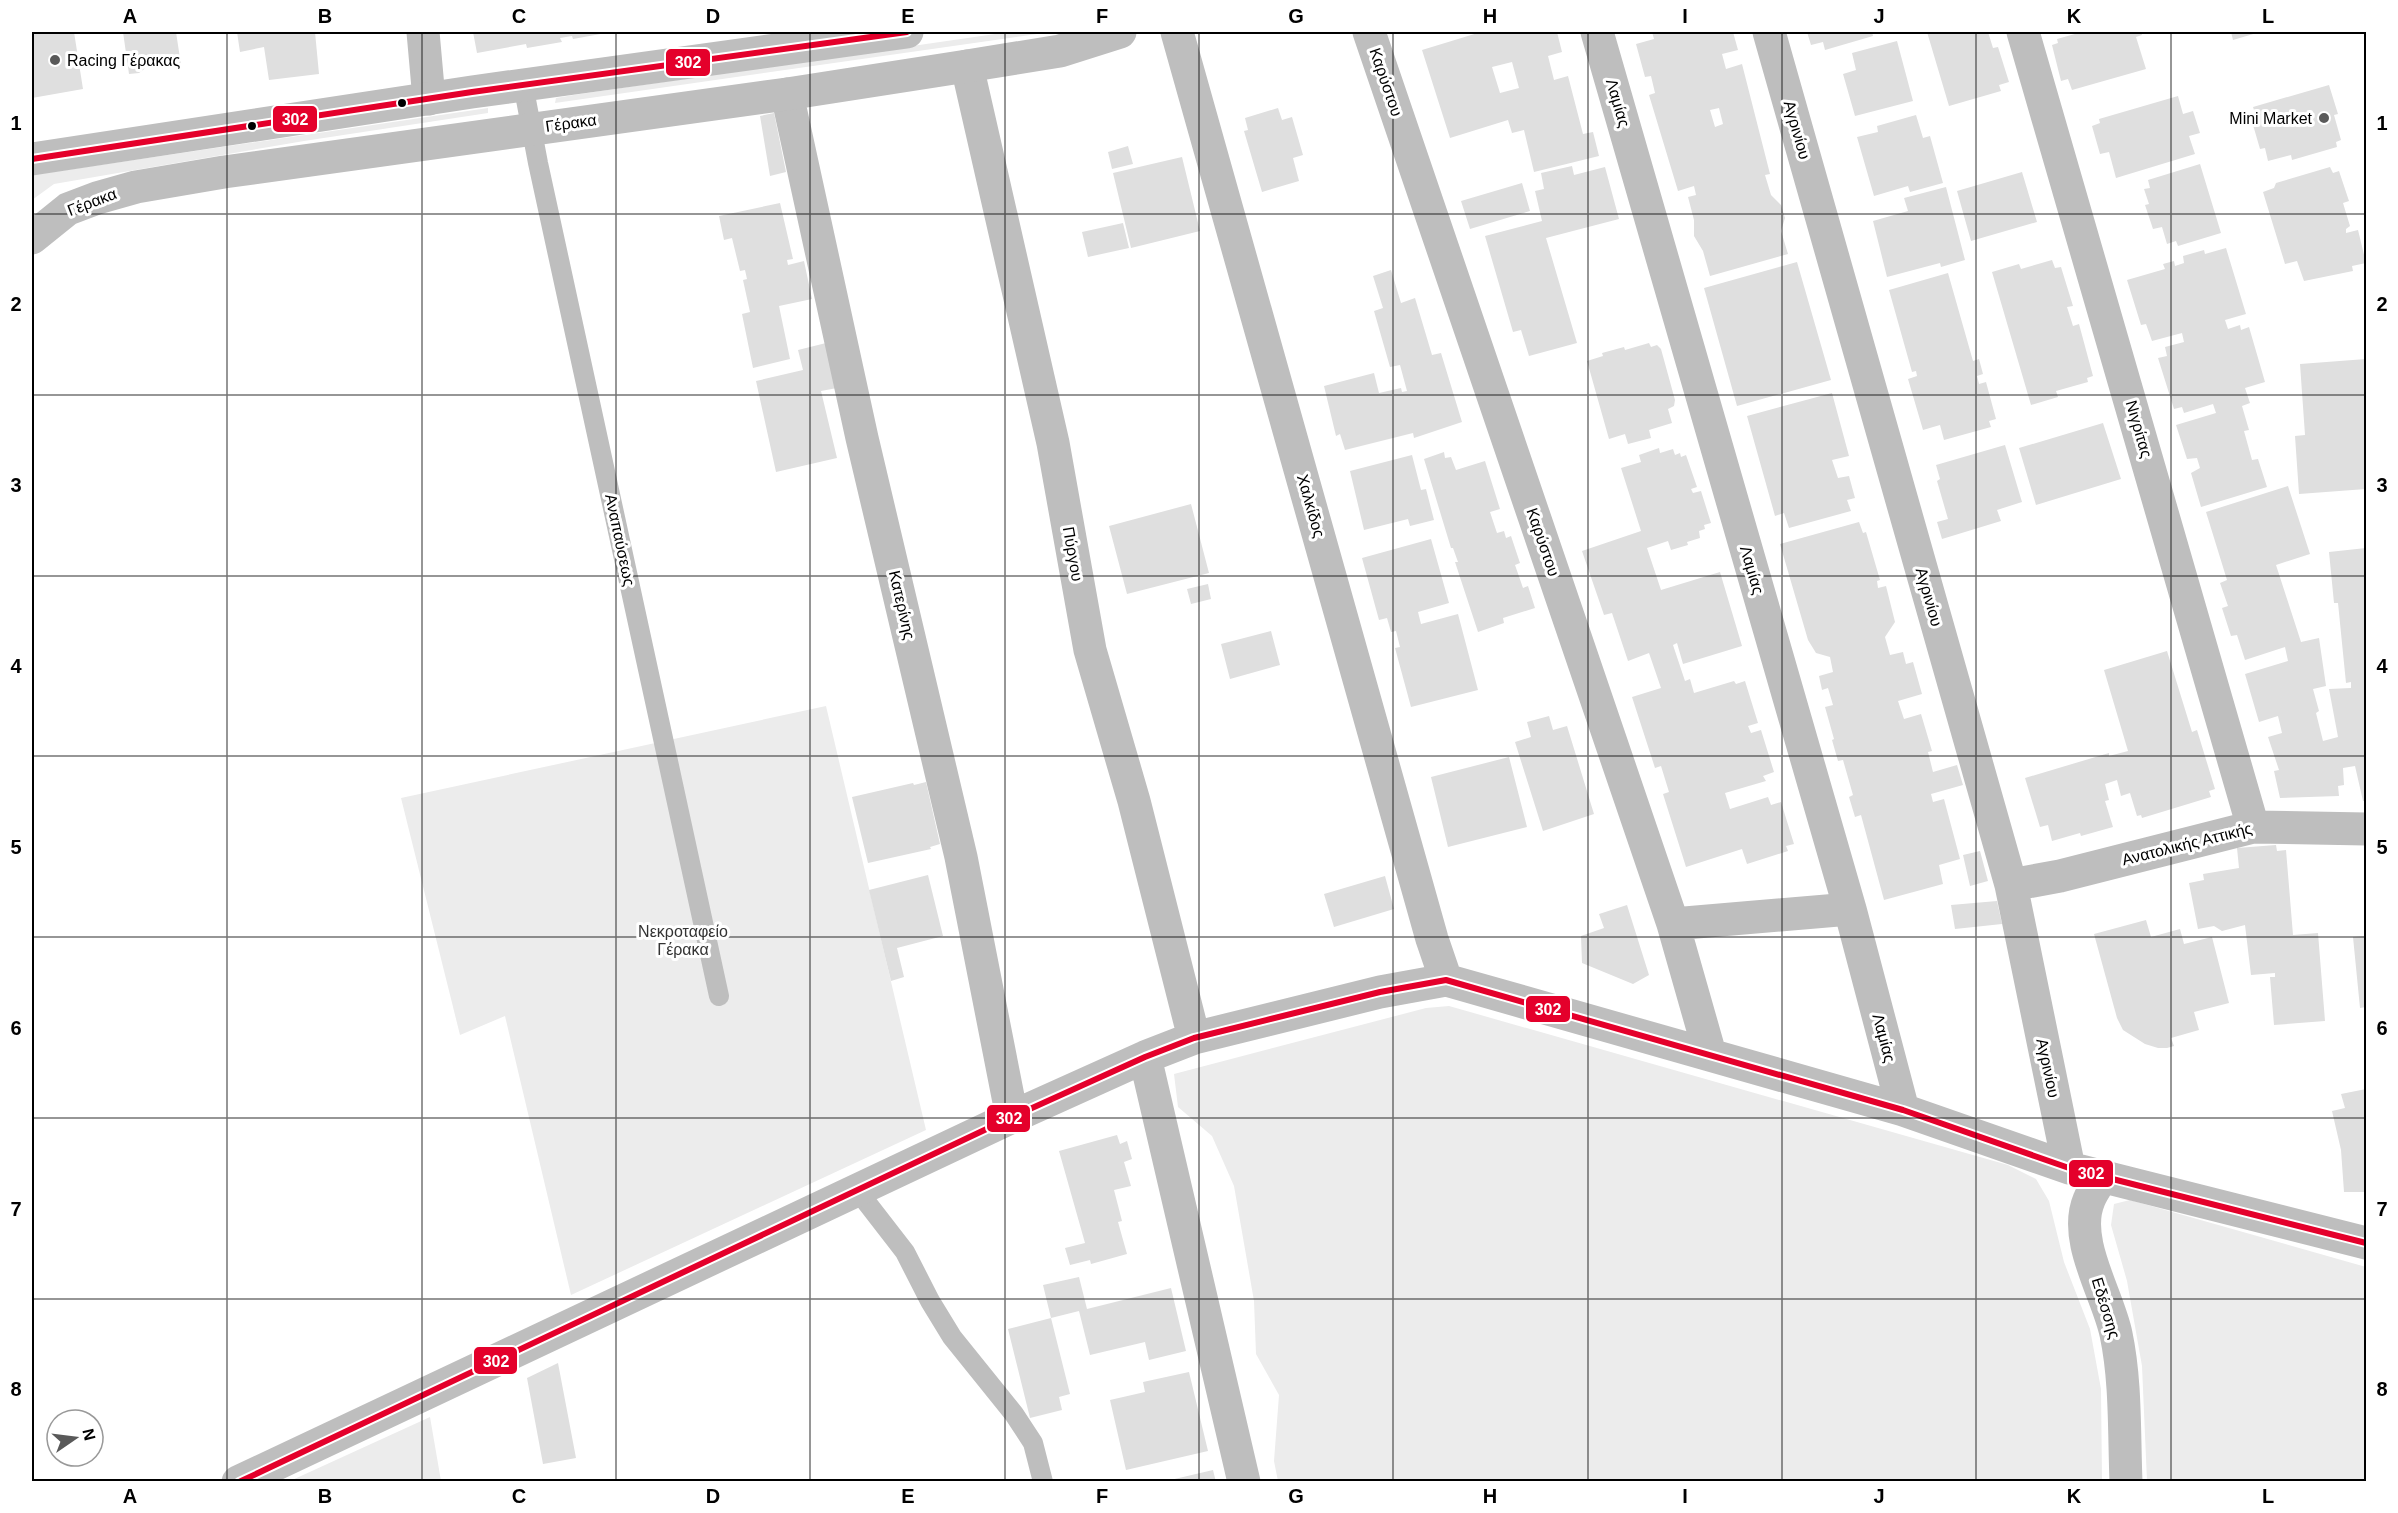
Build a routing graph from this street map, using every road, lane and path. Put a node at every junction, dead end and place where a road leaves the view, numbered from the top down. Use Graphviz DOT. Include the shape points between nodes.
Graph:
graph roads {
  1 [pos="423,32"];
  2 [pos="907,32"];
  3 [pos="1120,32"];
  4 [pos="1177,32"];
  5 [pos="1369,32"];
  6 [pos="1597,32"];
  7 [pos="1769,32"];
  8 [pos="2023,32"];
  9 [pos="967,66"];
  10 [pos="523,84"];
  11 [pos="787,94"];
  12 [pos="429,99"];
  13 [pos="532,128"];
  14 [pos="32,159"];
  15 [pos="32,238"];
  16 [pos="2253,827"];
  17 [pos="2367,829"];
  18 [pos="2011,885"];
  19 [pos="1850,909"];
  20 [pos="1673,924"];
  21 [pos="1446,980"];
  22 [pos="719,996"];
  23 [pos="1194,1038"];
  24 [pos="1710,1054"];
  25 [pos="1145,1057"];
  26 [pos="1903,1110"];
  27 [pos="1012,1117"];
  28 [pos="2069,1168"];
  29 [pos="2103,1176"];
  30 [pos="857,1190"];
  31 [pos="2367,1243"];
  32 [pos="238,1482"];
  33 [pos="1043,1482"];
  34 [pos="1244,1482"];
  35 [pos="2126,1482"];
  1 -- 12 [label="street"];
  2 -- 10 [label="street"];
  3 -- 9 [label="street, Γέρακα" via="1060,51"];
  4 -- 21 [label="street, Χαλκίδος"];
  5 -- 20 [label="street, Καρύστου"];
  6 -- 19 [label="street, Λαμίας"];
  7 -- 18 [label="street, Αγρινίου"];
  8 -- 16 [label="street, Νιγρίτας"];
  9 -- 11 [label="street, Γέρακα"];
  9 -- 23 [label="street, Πύργου" via="1053,444 1090,650 1134,801"];
  10 -- 12 [label="street"];
  10 -- 13 [label="lane, Αναπαύσεως"];
  11 -- 13 [label="street, Γέρακα"];
  11 -- 27 [label="street, Κατερίνης" via="861,438 961,857"];
  12 -- 14 [label="street"];
  13 -- 15 [label="street, Γέρακα" via="136,187 68,209"];
  13 -- 22 [label="lane, Αναπαύσεως"];
  16 -- 17 [label="street, Ανατολικής Αττικής"];
  16 -- 18 [label="street, Ανατολικής Αττικής"];
  18 -- 28 [label="street, Αγρινίου"];
  19 -- 20 [label="street"];
  19 -- 26 [label="street, Λαμίας"];
  20 -- 24 [label="street, Καρύστου"];
  21 -- 23 [label="street" via="1380,992"];
  21 -- 24 [label="street"];
  23 -- 25 [label="street"];
  24 -- 26 [label="street"];
  25 -- 27 [label="street"];
  25 -- 34 [label="street"];
  26 -- 28 [label="street"];
  27 -- 30 [label="street"];
  28 -- 29 [label="street"];
  29 -- 31 [label="street"];
  29 -- 35 [label="street, Εδέσσης" via="2088,1202 2085,1227 2089,1259 2116,1334"];
  30 -- 32 [label="street"];
  30 -- 33 [label="lane" via="905,1252 952,1337 1033,1443"];
}
